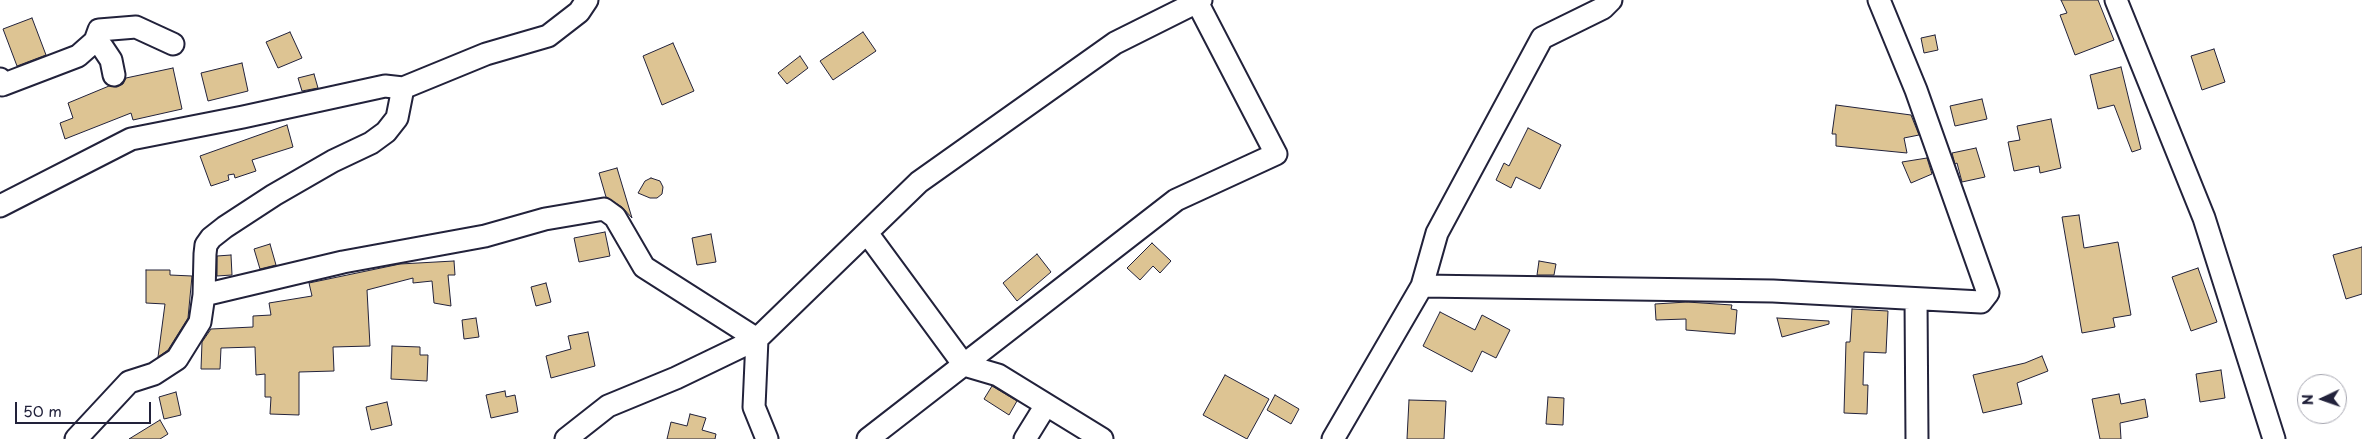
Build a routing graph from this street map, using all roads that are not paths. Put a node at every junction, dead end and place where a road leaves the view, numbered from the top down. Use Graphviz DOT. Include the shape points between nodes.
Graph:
graph roads {
  1 [pos="588,0"];
  2 [pos="1612,0"];
  3 [pos="1879,0"];
  4 [pos="2116,0"];
  5 [pos="1199,1"];
  6 [pos="95,41"];
  7 [pos="173,44"];
  8 [pos="114,75"];
  9 [pos="0,79"];
  10 [pos="403,88"];
  11 [pos="0,206"];
  12 [pos="867,233"];
  13 [pos="1422,286"];
  14 [pos="204,295"];
  15 [pos="1916,299"];
  16 [pos="757,339"];
  17 [pos="964,365"];
  18 [pos="1046,405"];
  19 [pos="76,439"];
  20 [pos="566,439"];
  21 [pos="767,439"];
  22 [pos="868,439"];
  23 [pos="1025,439"];
  24 [pos="1102,439"];
  25 [pos="1333,439"];
  26 [pos="1918,439"];
  27 [pos="2274,439"];
  1 -- 10 [label="street" via="579,12 548,36 486,54"];
  2 -- 13 [label="street" via="1603,8 1542,38 1437,233"];
  3 -- 15 [label="street" via="1916,90 1988,293 1980,302"];
  4 -- 27 [label="street" via="2204,218"];
  5 -- 12 [label="street" via="1115,43 1058,82 919,182"];
  5 -- 17 [label="street" via="1276,154 1176,200"];
  6 -- 7 [label="street" via="100,30 136,27"];
  6 -- 8 [label="street" via="111,60"];
  6 -- 9 [label="street" via="78,56 2,85"];
  10 -- 11 [label="street" via="385,86 131,139"];
  10 -- 14 [label="street" via="397,118 371,144 333,161 274,195 211,238 206,245"];
  12 -- 16 [label="street"];
  12 -- 17 [label="street"];
  13 -- 15 [label="street" via="1773,291"];
  13 -- 25 [label="street"];
  14 -- 16 [label="street" via="343,262 485,236 545,219 604,209 615,217 644,267"];
  14 -- 19 [label="street" via="200,322 177,359 154,374 128,382"];
  15 -- 26 [label="street"];
  16 -- 20 [label="street" via="608,406"];
  16 -- 21 [label="street" via="754,407"];
  17 -- 18 [label="street" via="998,375"];
  17 -- 22 [label="street"];
  18 -- 23 [label="street"];
  18 -- 24 [label="street"];
}
